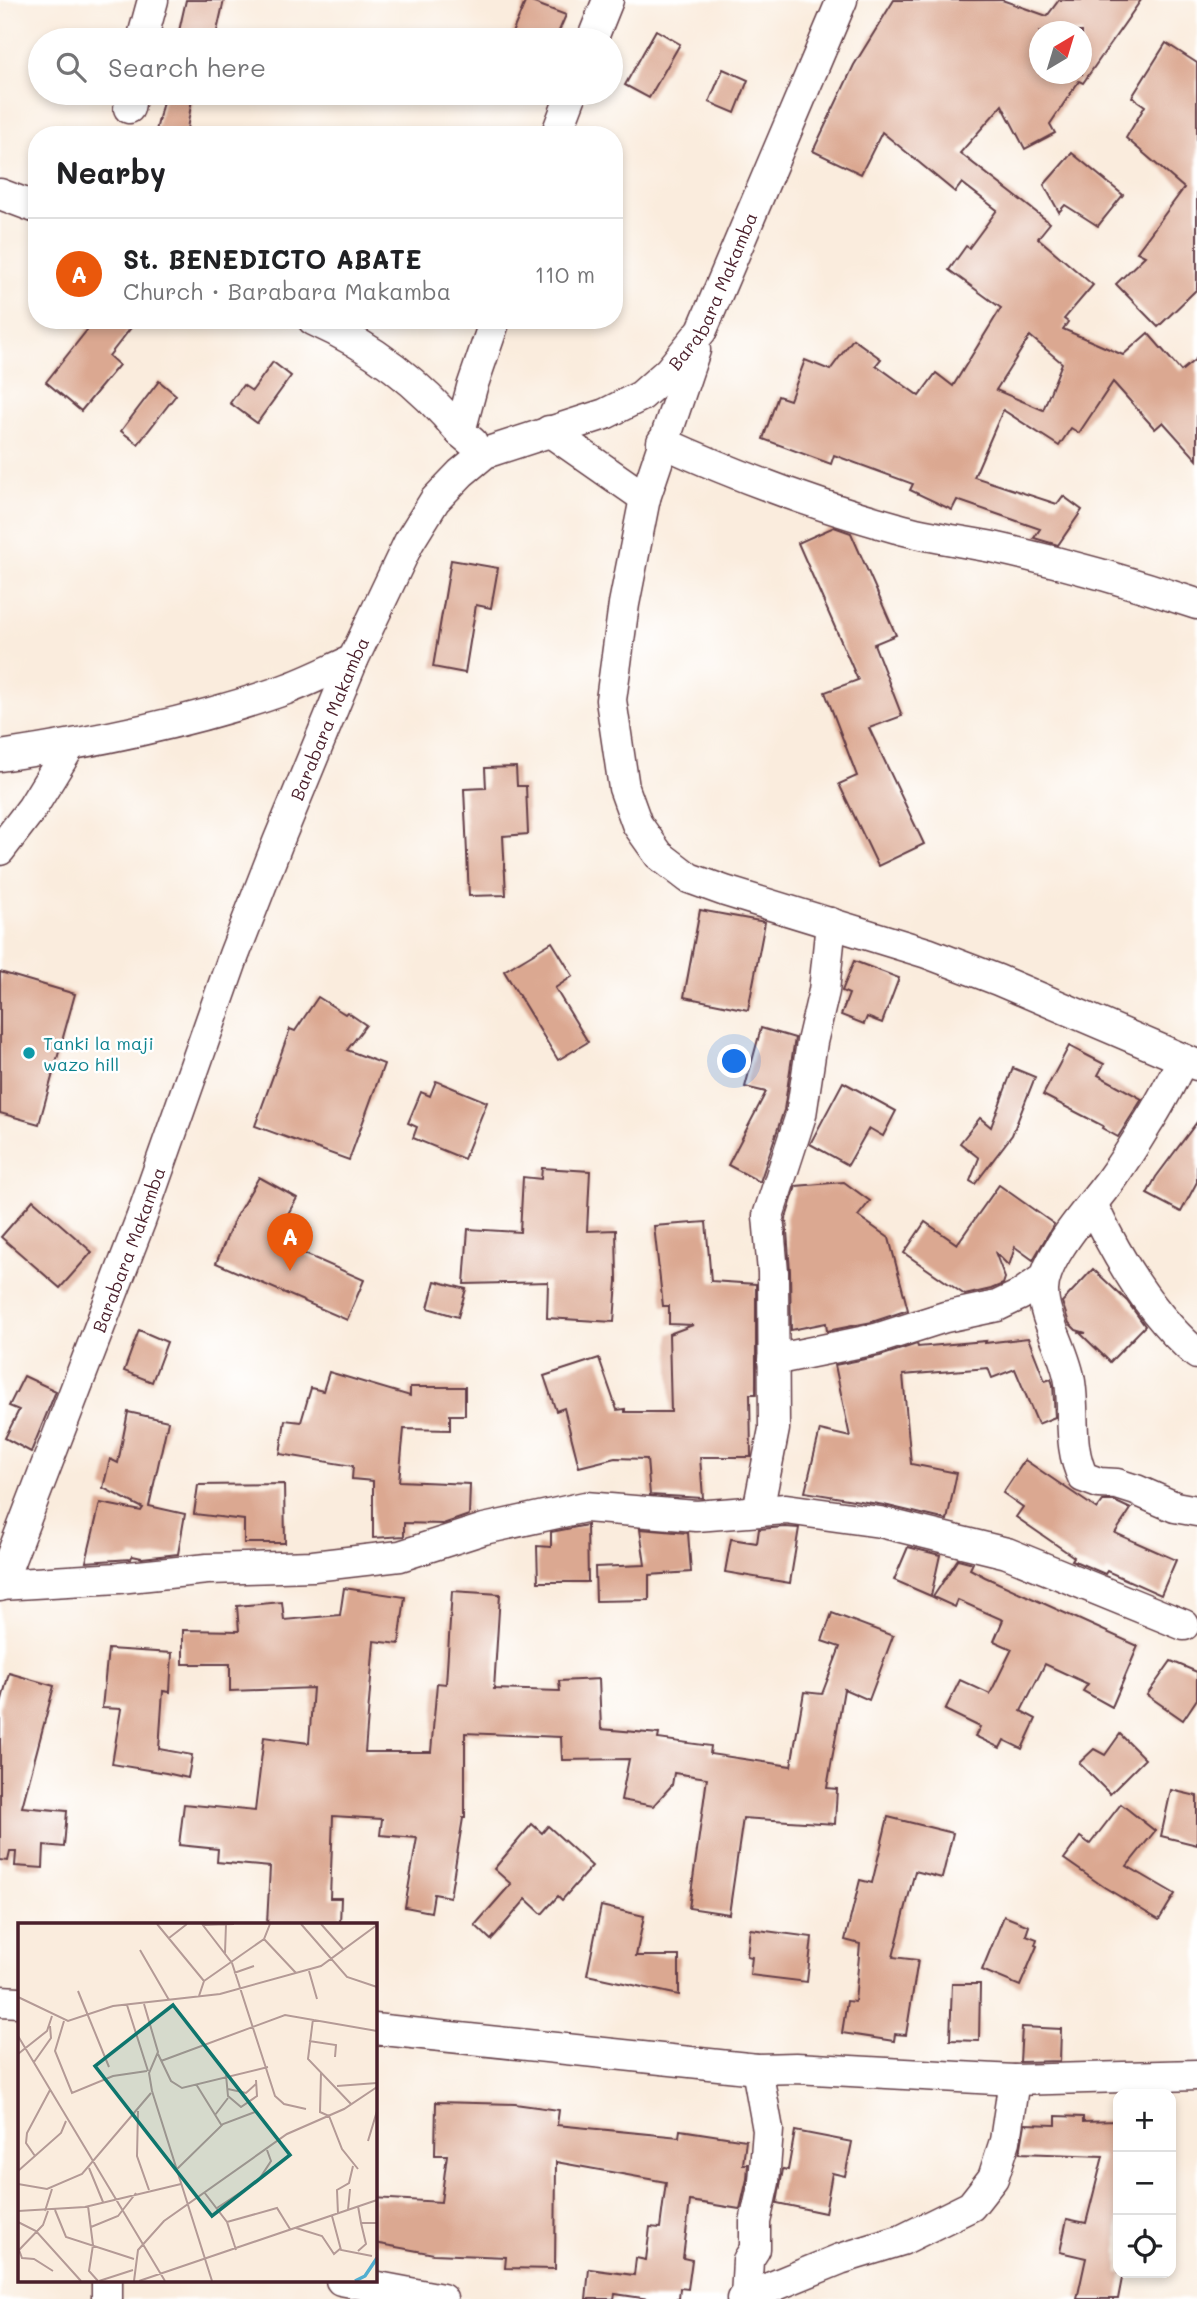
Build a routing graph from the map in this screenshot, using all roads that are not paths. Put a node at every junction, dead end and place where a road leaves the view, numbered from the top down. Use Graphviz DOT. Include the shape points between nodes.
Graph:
graph roads {
  1 [pos="153,0"];
  2 [pos="608,0"];
  3 [pos="842,0"];
  4 [pos="145,28"];
  5 [pos="597,28"];
  6 [pos="567,105"];
  7 [pos="559,126"];
  8 [pos="0,194"];
  9 [pos="28,205"];
  10 [pos="331,329"];
  11 [pos="492,329"];
  12 [pos="702,330"];
  13 [pos="549,431"];
  14 [pos="460,432"];
  15 [pos="662,442"];
  16 [pos="485,453"];
  17 [pos="645,498"];
  18 [pos="1197,604"];
  19 [pos="353,660"];
  20 [pos="70,746"];
  21 [pos="0,756"];
  22 [pos="0,850"];
  23 [pos="831,923"];
  24 [pos="1190,1062"];
  25 [pos="1092,1204"];
  26 [pos="1044,1278"];
  27 [pos="1197,1354"];
  28 [pos="772,1360"];
  29 [pos="758,1511"];
  30 [pos="1197,1511"];
  31 [pos="0,1586"];
  32 [pos="1184,1625"];
  33 [pos="0,2001"];
  34 [pos="18,2002"];
  35 [pos="376,2029"];
  36 [pos="757,2069"];
  37 [pos="1197,2075"];
  38 [pos="1014,2080"];
  39 [pos="352,2282"];
  40 [pos="442,2299"];
  41 [pos="744,2299"];
  1 -- 4 [label="street"];
  2 -- 5 [label="street"];
  3 -- 12 [label="street, Barabara Makamba"];
  6 -- 7 [label="street"];
  8 -- 9 [label="street"];
  10 -- 14 [label="street" via="408,378"];
  11 -- 14 [label="street"];
  12 -- 13 [label="street, Barabara Makamba" via="669,372 641,396 605,414"];
  12 -- 15 [label="street"];
  13 -- 16 [label="street, Barabara Makamba"];
  13 -- 17 [label="street"];
  14 -- 16 [label="street"];
  15 -- 17 [label="street"];
  15 -- 18 [label="street" via="759,482 898,529 1089,571"];
  16 -- 19 [label="street, Barabara Makamba" via="435,500 409,542"];
  17 -- 23 [label="street" via="611,700 624,788 637,824 659,855 689,878"];
  19 -- 20 [label="street" via="285,690"];
  19 -- 31 [label="street, Barabara Makamba" via="234,955 141,1219"];
  20 -- 21 [label="street"];
  20 -- 22 [label="street"];
  23 -- 24 [label="street" via="974,971"];
  23 -- 28 [label="street" via="802,1115 768,1216"];
  24 -- 25 [label="street"];
  25 -- 26 [label="street" via="1069,1232"];
  25 -- 27 [label="street" via="1136,1283 1176,1336"];
  26 -- 28 [label="street" via="997,1306 876,1339"];
  26 -- 30 [label="street" via="1043,1293 1070,1380 1073,1445 1083,1477"];
  28 -- 29 [label="street" via="774,1429"];
  29 -- 31 [label="street" via="696,1516 585,1507 484,1529 400,1556"];
  29 -- 32 [label="street" via="786,1509 880,1522 1007,1553"];
  33 -- 34 [label="street"];
  35 -- 36 [label="street"];
  36 -- 38 [label="street"];
  36 -- 41 [label="street" via="768,2130 755,2249 748,2260"];
  37 -- 38 [label="street"];
  38 -- 41 [label="street" via="1005,2141 993,2178 971,2206 902,2239"];
  39 -- 40 [label="street"];
}
